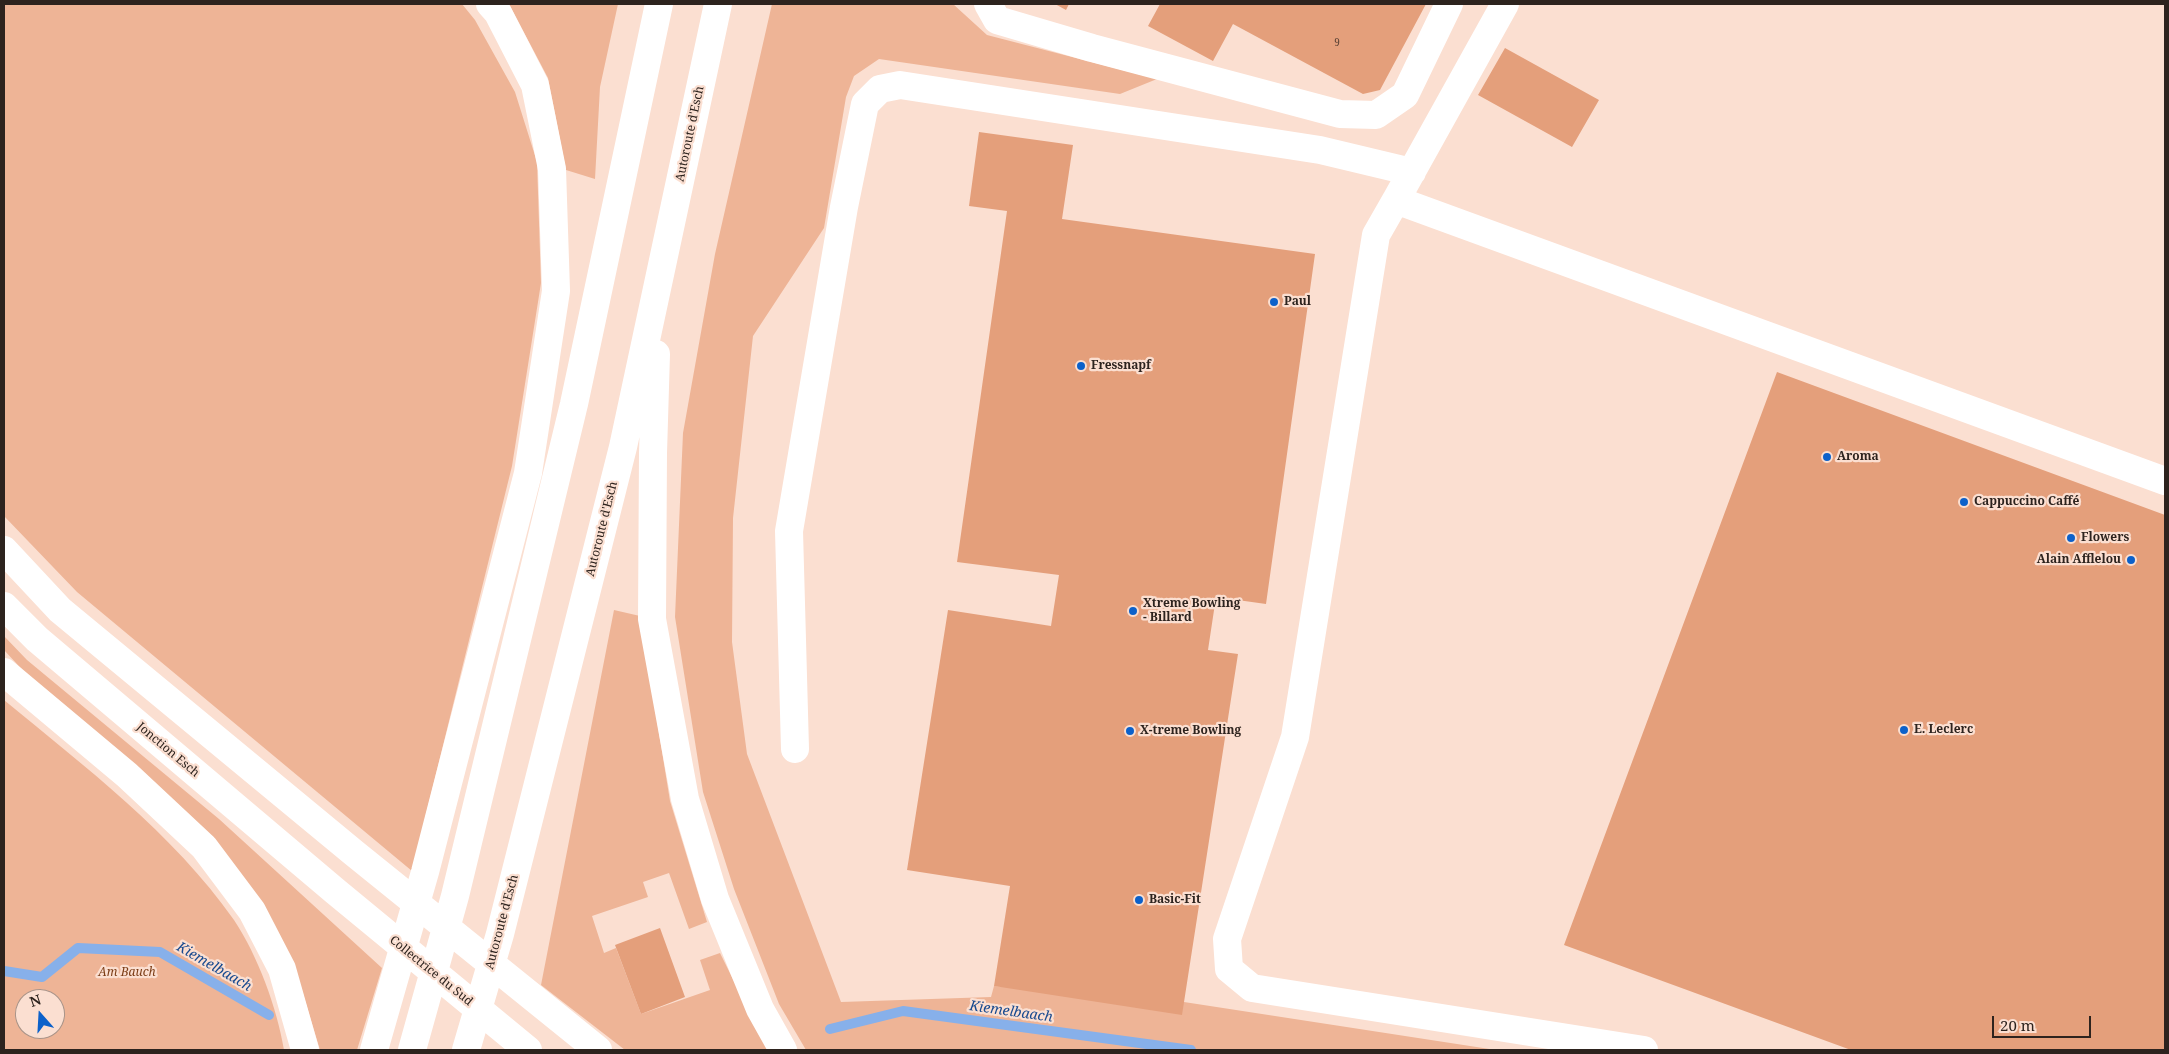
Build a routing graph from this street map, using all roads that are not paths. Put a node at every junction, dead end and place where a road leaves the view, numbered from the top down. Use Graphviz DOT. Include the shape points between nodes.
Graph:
graph roads {
  1 [pos="490,4"];
  2 [pos="659,4"];
  3 [pos="718,4"];
  4 [pos="988,4"];
  5 [pos="1449,4"];
  6 [pos="1504,4"];
  7 [pos="1412,172"];
  8 [pos="1396,200"];
  9 [pos="659,282"];
  10 [pos="2165,481"];
  11 [pos="4,550"];
  12 [pos="4,606"];
  13 [pos="4,672"];
  14 [pos="795,749"];
  15 [pos="335,891"];
  16 [pos="467,1047"];
  17 [pos="305,1050"];
  18 [pos="374,1050"];
  19 [pos="412,1050"];
  20 [pos="528,1050"];
  21 [pos="598,1050"];
  22 [pos="783,1050"];
  23 [pos="1644,1050"];
  1 -- 18 [label="main road" via="498,13 535,85 552,169 556,290 528,474 425,872"];
  2 -- 19 [label="main road" via="574,404 455,896"];
  3 -- 9 [label="main road, Autoroute d'Esch"];
  4 -- 5 [label="main road" via="997,20 1092,48 1340,114 1376,115 1405,95"];
  6 -- 7 [label="main road"];
  7 -- 8 [label="main road"];
  7 -- 14 [label="main road" via="1320,150 900,85 880,89 865,104 789,530"];
  8 -- 10 [label="main road"];
  8 -- 23 [label="main road" via="1376,234 1295,737 1227,939 1228,969 1252,988"];
  9 -- 16 [label="main road, Autoroute d'Esch" via="623,447 500,934"];
  9 -- 22 [label="main road" via="652,453 652,619 687,808 715,899 760,1009"];
  11 -- 21 [label="main road" via="60,610"];
  12 -- 15 [label="main road, Jonction Esch" via="37,640"];
  13 -- 17 [label="main road" via="127,775 204,847 252,911 282,969"];
  15 -- 20 [label="main road, Collectrice du Sud"];
}
